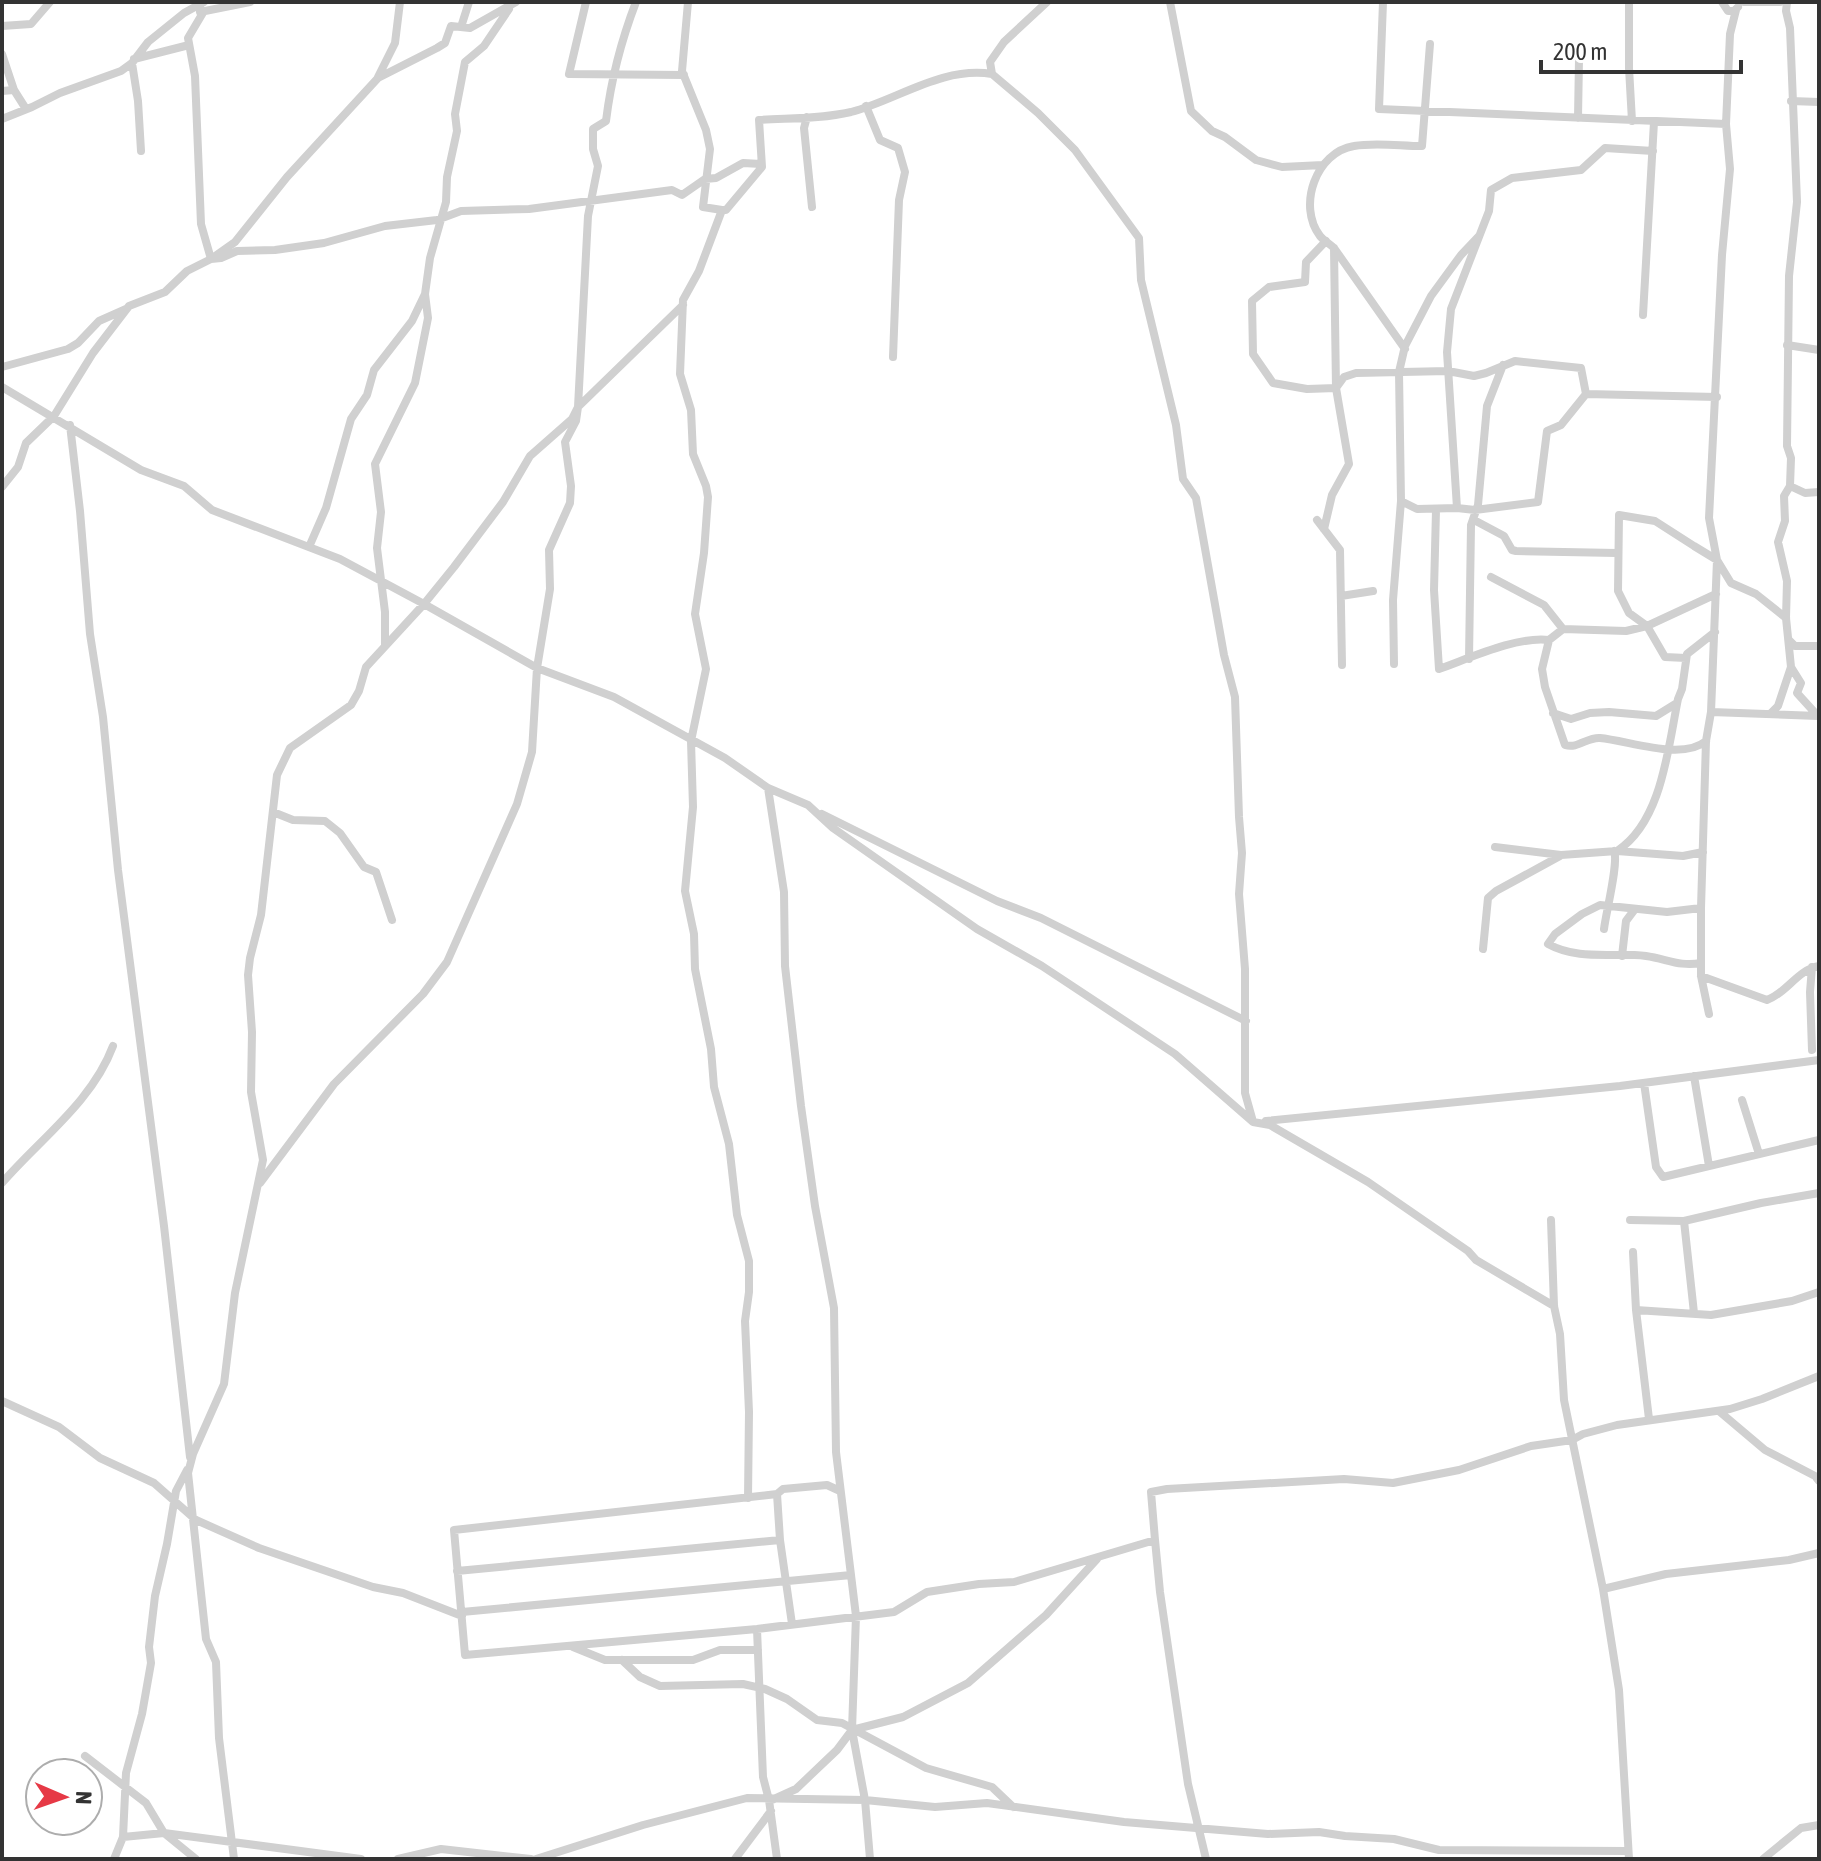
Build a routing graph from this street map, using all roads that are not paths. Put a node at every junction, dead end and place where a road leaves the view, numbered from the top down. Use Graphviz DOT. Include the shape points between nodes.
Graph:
graph roads {
  1 [pos="50,2"];
  2 [pos="250,2"];
  3 [pos="400,2"];
  4 [pos="469,2"];
  5 [pos="586,2"];
  6 [pos="636,2"];
  7 [pos="688,2"];
  8 [pos="1047,2"];
  9 [pos="1170,2"];
  10 [pos="1383,2"];
  11 [pos="1629,2"];
  12 [pos="1780,2"];
  13 [pos="1787,2"];
  14 [pos="514,4"];
  15 [pos="1733,5"];
  16 [pos="204,7"];
  17 [pos="2,26"];
  18 [pos="461,27"];
  19 [pos="1430,44"];
  20 [pos="189,45"];
  21 [pos="2,54"];
  22 [pos="1579,59"];
  23 [pos="133,61"];
  24 [pos="613,74"];
  25 [pos="992,74"];
  26 [pos="684,75"];
  27 [pos="378,78"];
  28 [pos="14,90"];
  29 [pos="2,91"];
  30 [pos="1791,101"];
  31 [pos="1819,102"];
  32 [pos="866,106"];
  33 [pos="26,109"];
  34 [pos="1425,111"];
  35 [pos="807,117"];
  36 [pos="1578,118"];
  37 [pos="2,119"];
  38 [pos="1632,121"];
  39 [pos="1654,122"];
  40 [pos="1726,124"];
  41 [pos="141,151"];
  42 [pos="1653,151"];
  43 [pos="761,164"];
  44 [pos="1323,165"];
  45 [pos="705,179"];
  46 [pos="591,201"];
  47 [pos="812,207"];
  48 [pos="722,210"];
  49 [pos="441,218"];
  50 [pos="1479,236"];
  51 [pos="1326,241"];
  52 [pos="1334,248"];
  53 [pos="211,259"];
  54 [pos="425,294"];
  55 [pos="683,305"];
  56 [pos="127,309"];
  57 [pos="1643,315"];
  58 [pos="1787,345"];
  59 [pos="1405,349"];
  60 [pos="1819,350"];
  61 [pos="893,357"];
  62 [pos="1503,364"];
  63 [pos="2,367"];
  64 [pos="1448,371"];
  65 [pos="1399,372"];
  66 [pos="2,387"];
  67 [pos="1336,388"];
  68 [pos="1586,394"];
  69 [pos="1717,397"];
  70 [pos="578,407"];
  71 [pos="54,416"];
  72 [pos="70,425"];
  73 [pos="1790,486"];
  74 [pos="2,487"];
  75 [pos="1819,492"];
  76 [pos="1401,501"];
  77 [pos="1457,508"];
  78 [pos="1436,510"];
  79 [pos="1477,510"];
  80 [pos="1317,520"];
  81 [pos="1474,520"];
  82 [pos="1324,529"];
  83 [pos="309,547"];
  84 [pos="1617,553"];
  85 [pos="1717,560"];
  86 [pos="1491,577"];
  87 [pos="380,580"];
  88 [pos="1373,591"];
  89 [pos="1716,594"];
  90 [pos="1341,596"];
  91 [pos="424,604"];
  92 [pos="1627,609"];
  93 [pos="1786,618"];
  94 [pos="1647,626"];
  95 [pos="1563,629"];
  96 [pos="1626,631"];
  97 [pos="1715,632"];
  98 [pos="1549,640"];
  99 [pos="1788,640"];
  100 [pos="385,646"];
  101 [pos="1819,646"];
  102 [pos="1686,658"];
  103 [pos="1469,659"];
  104 [pos="1394,664"];
  105 [pos="1342,665"];
  106 [pos="1791,667"];
  107 [pos="537,668"];
  108 [pos="1677,703"];
  109 [pos="1711,712"];
  110 [pos="1552,713"];
  111 [pos="1771,713"];
  112 [pos="1818,716"];
  113 [pos="691,741"];
  114 [pos="1706,741"];
  115 [pos="1667,750"];
  116 [pos="768,788"];
  117 [pos="811,808"];
  118 [pos="273,812"];
  119 [pos="1495,847"];
  120 [pos="1615,851"];
  121 [pos="1703,852"];
  122 [pos="1561,855"];
  123 [pos="1606,905"];
  124 [pos="1701,908"];
  125 [pos="1635,909"];
  126 [pos="392,920"];
  127 [pos="1604,929"];
  128 [pos="1483,949"];
  129 [pos="1622,956"];
  130 [pos="1701,963"];
  131 [pos="1816,966"];
  132 [pos="1701,976"];
  133 [pos="1709,1014"];
  134 [pos="1246,1021"];
  135 [pos="113,1046"];
  136 [pos="1812,1050"];
  137 [pos="1819,1060"];
  138 [pos="1694,1076"];
  139 [pos="1644,1083"];
  140 [pos="1742,1100"];
  141 [pos="1253,1122"];
  142 [pos="1819,1140"];
  143 [pos="1759,1154"];
  144 [pos="1709,1166"];
  145 [pos="2,1183"];
  146 [pos="258,1187"];
  147 [pos="1819,1193"];
  148 [pos="1551,1220"];
  149 [pos="1630,1220"];
  150 [pos="1684,1221"];
  151 [pos="1633,1252"];
  152 [pos="1819,1292"];
  153 [pos="1554,1306"];
  154 [pos="1636,1310"];
  155 [pos="1694,1313"];
  156 [pos="1819,1376"];
  157 [pos="2,1401"];
  158 [pos="1720,1412"];
  159 [pos="1649,1419"];
  160 [pos="1572,1440"];
  161 [pos="191,1463"];
  162 [pos="1819,1481"];
  163 [pos="840,1491"];
  164 [pos="777,1494"];
  165 [pos="748,1498"];
  166 [pos="174,1501"];
  167 [pos="191,1513"];
  168 [pos="780,1540"];
  169 [pos="1155,1540"];
  170 [pos="1819,1553"];
  171 [pos="1097,1559"];
  172 [pos="457,1571"];
  173 [pos="851,1575"];
  174 [pos="785,1581"];
  175 [pos="1603,1589"];
  176 [pos="462,1614"];
  177 [pos="856,1616"];
  178 [pos="792,1624"];
  179 [pos="757,1629"];
  180 [pos="568,1646"];
  181 [pos="758,1650"];
  182 [pos="622,1660"];
  183 [pos="760,1688"];
  184 [pos="852,1730"];
  185 [pos="85,1756"];
  186 [pos="126,1786"];
  187 [pos="769,1800"];
  188 [pos="865,1800"];
  189 [pos="1014,1807"];
  190 [pos="771,1811"];
  191 [pos="1819,1825"];
  192 [pos="1199,1827"];
  193 [pos="164,1833"];
  194 [pos="123,1837"];
  195 [pos="233,1842"];
  196 [pos="1628,1855"];
  197 [pos="114,1859"];
  198 [pos="196,1859"];
  199 [pos="234,1859"];
  200 [pos="361,1859"];
  201 [pos="398,1859"];
  202 [pos="533,1859"];
  203 [pos="735,1859"];
  204 [pos="777,1859"];
  205 [pos="870,1859"];
  206 [pos="1206,1859"];
  207 [pos="1763,1859"];
  1 -- 17 [label="street" via="31,24"];
  2 -- 16 [label="street"];
  3 -- 27 [label="street" via="395,43"];
  4 -- 18 [label="street"];
  5 -- 24 [label="street" via="569,74"];
  6 -- 24 [label="street"];
  7 -- 26 [label="street"];
  8 -- 25 [label="street" via="1004,42 990,62"];
  9 -- 44 [label="street" via="1191,111 1256,160 1282,167"];
  10 -- 34 [label="street" via="1379,109"];
  11 -- 38 [label="street"];
  12 -- 15 [label="street"];
  13 -- 30 [label="street"];
  14 -- 18 [label="street" via="481,24"];
  14 -- 49 [label="street" via="484,46 465,62"];
  15 -- 40 [label="street"];
  16 -- 20 [label="street"];
  16 -- 23 [label="street" via="180,16"];
  18 -- 27 [label="street" via="451,26 445,43"];
  19 -- 34 [label="street"];
  20 -- 23 [label="street"];
  20 -- 53 [label="street" via="196,87 201,224"];
  21 -- 28 [label="street"];
  22 -- 36 [label="street"];
  23 -- 33 [label="street" via="121,71"];
  23 -- 41 [label="street"];
  24 -- 26 [label="street"];
  24 -- 46 [label="street" via="606,121 593,129 598,166"];
  25 -- 32 [label="street" via="975,71 937,80"];
  25 -- 134 [label="street" via="1075,150 1139,238 1141,280 1176,425 1183,479 1196,498 1235,697"];
  26 -- 45 [label="street" via="710,149"];
  27 -- 53 [label="street" via="235,242"];
  28 -- 29 [label="street"];
  28 -- 33 [label="street"];
  30 -- 31 [label="street"];
  30 -- 58 [label="street" via="1797,202"];
  32 -- 35 [label="street"];
  32 -- 61 [label="street" via="880,140 898,148 905,172 899,200"];
  33 -- 37 [label="street"];
  34 -- 36 [label="street"];
  34 -- 44 [label="street" via="1422,146 1352,146"];
  35 -- 43 [label="street" via="759,120"];
  35 -- 47 [label="street"];
  36 -- 38 [label="street"];
  38 -- 39 [label="street"];
  39 -- 40 [label="street"];
  39 -- 42 [label="street"];
  40 -- 69 [label="street" via="1730,169"];
  42 -- 50 [label="street" via="1605,148 1581,170 1512,178 1491,190"];
  42 -- 57 [label="street"];
  43 -- 45 [label="street" via="743,163"];
  43 -- 48 [label="street"];
  44 -- 51 [label="street" via="1310,192 1310,214"];
  45 -- 46 [label="street" via="682,195 672,190"];
  45 -- 48 [label="street" via="703,207"];
  46 -- 49 [label="street" via="461,211"];
  46 -- 70 [label="street"];
  48 -- 55 [label="street"];
  49 -- 53 [label="street" via="324,243 237,251"];
  49 -- 54 [label="street"];
  50 -- 59 [label="street" via="1431,296"];
  50 -- 64 [label="street" via="1451,309"];
  51 -- 52 [label="street"];
  51 -- 67 [label="street" via="1306,262 1305,282 1269,287 1252,301 1253,354 1273,383"];
  52 -- 59 [label="street"];
  52 -- 67 [label="street"];
  53 -- 56 [label="street" via="187,271 165,292"];
  54 -- 83 [label="street" via="412,321 374,370 367,395 351,419"];
  54 -- 87 [label="street" via="428,318 415,383 375,464"];
  55 -- 70 [label="street"];
  55 -- 113 [label="street" via="680,374 691,410 693,454 708,497 695,614 706,669"];
  56 -- 63 [label="street" via="99,321 68,349"];
  56 -- 71 [label="street"];
  58 -- 60 [label="street"];
  58 -- 73 [label="street"];
  59 -- 65 [label="street"];
  62 -- 64 [label="street" via="1474,376"];
  62 -- 68 [label="street" via="1581,368"];
  62 -- 79 [label="street" via="1485,415"];
  64 -- 65 [label="street"];
  64 -- 77 [label="street"];
  65 -- 67 [label="street" via="1349,374"];
  65 -- 76 [label="street"];
  66 -- 71 [label="street"];
  67 -- 82 [label="street" via="1349,464 1332,495"];
  68 -- 69 [label="street"];
  68 -- 79 [label="street" via="1561,425 1547,431 1538,502"];
  69 -- 85 [label="street" via="1709,518"];
  70 -- 91 [label="street" via="572,419 530,456 503,502"];
  70 -- 107 [label="street" via="565,442 570,503 549,550 550,589"];
  71 -- 72 [label="street"];
  71 -- 74 [label="street" via="26,443 18,467"];
  72 -- 83 [label="street" via="141,470 184,486 212,510"];
  72 -- 161 [label="street" via="90,634"];
  73 -- 75 [label="street"];
  73 -- 93 [label="street" via="1778,542 1787,581"];
  76 -- 78 [label="street"];
  76 -- 104 [label="street"];
  77 -- 78 [label="street"];
  77 -- 79 [label="street"];
  78 -- 103 [label="street" via="1439,669"];
  79 -- 81 [label="street"];
  80 -- 82 [label="street"];
  81 -- 84 [label="street" via="1504,536 1516,551"];
  81 -- 103 [label="street"];
  82 -- 90 [label="street" via="1340,550"];
  83 -- 87 [label="street"];
  84 -- 85 [label="street" via="1619,515 1655,521"];
  84 -- 92 [label="street" via="1618,591"];
  85 -- 89 [label="street"];
  85 -- 93 [label="street" via="1731,583 1756,594"];
  86 -- 95 [label="street" via="1544,605"];
  87 -- 91 [label="street"];
  87 -- 100 [label="street"];
  88 -- 90 [label="street"];
  89 -- 94 [label="street"];
  89 -- 97 [label="street"];
  90 -- 105 [label="street"];
  91 -- 100 [label="street"];
  91 -- 107 [label="street"];
  92 -- 94 [label="street"];
  92 -- 96 [label="street"];
  93 -- 99 [label="street"];
  94 -- 96 [label="street"];
  94 -- 102 [label="street" via="1665,657"];
  95 -- 96 [label="street"];
  95 -- 98 [label="street"];
  97 -- 102 [label="street"];
  97 -- 109 [label="street"];
  98 -- 103 [label="street"];
  98 -- 110 [label="street" via="1542,669"];
  99 -- 101 [label="street" via="1795,646"];
  99 -- 106 [label="street"];
  100 -- 118 [label="street" via="366,667 351,705 290,748 277,775"];
  102 -- 108 [label="street"];
  106 -- 111 [label="street"];
  106 -- 112 [label="street" via="1801,683 1797,693"];
  107 -- 113 [label="street" via="614,697"];
  107 -- 146 [label="street" via="532,752 517,804 447,962 423,994 334,1084"];
  108 -- 110 [label="street" via="1656,716 1609,712 1571,719"];
  108 -- 115 [label="street"];
  109 -- 111 [label="street"];
  109 -- 114 [label="street"];
  110 -- 115 [label="street" via="1568,747 1595,738"];
  111 -- 112 [label="street"];
  113 -- 116 [label="street"];
  113 -- 165 [label="street" via="693,807 686,902 750,1273 745,1321"];
  114 -- 115 [label="street"];
  114 -- 121 [label="street"];
  115 -- 120 [label="street" via="1648,817 1634,838"];
  116 -- 117 [label="street"];
  116 -- 163 [label="street" via="784,892 785,966 801,1106 834,1308"];
  117 -- 134 [label="street"];
  117 -- 141 [label="street" via="977,929 1175,1054"];
  118 -- 126 [label="street" via="293,820 325,821 340,833 364,867 376,872"];
  118 -- 146 [label="street" via="248,975 251,1092 263,1160"];
  119 -- 122 [label="street"];
  120 -- 121 [label="street" via="1683,856"];
  120 -- 122 [label="street"];
  120 -- 123 [label="street"];
  121 -- 124 [label="street"];
  122 -- 128 [label="street" via="1488,898"];
  123 -- 125 [label="street"];
  123 -- 127 [label="street"];
  123 -- 129 [label="street" via="1587,910 1548,944 1577,954"];
  124 -- 125 [label="street"];
  124 -- 130 [label="street"];
  125 -- 129 [label="street" via="1626,921"];
  129 -- 130 [label="street" via="1678,965"];
  130 -- 132 [label="street"];
  131 -- 132 [label="street" via="1767,1000"];
  131 -- 136 [label="street" via="1810,992"];
  132 -- 133 [label="street"];
  134 -- 141 [label="street" via="1245,1093"];
  135 -- 145 [label="street" via="84,1098"];
  137 -- 138 [label="street"];
  138 -- 139 [label="street"];
  138 -- 144 [label="street"];
  139 -- 141 [label="street"];
  139 -- 144 [label="street" via="1659,1175"];
  140 -- 143 [label="street"];
  141 -- 153 [label="street" via="1270,1125 1368,1182 1476,1260"];
  142 -- 143 [label="street"];
  143 -- 144 [label="street"];
  146 -- 161 [label="street" via="235,1293 224,1384"];
  147 -- 150 [label="street"];
  148 -- 153 [label="street"];
  149 -- 150 [label="street"];
  150 -- 155 [label="street"];
  151 -- 154 [label="street"];
  152 -- 155 [label="street" via="1763,1307"];
  153 -- 160 [label="street"];
  154 -- 155 [label="street"];
  154 -- 159 [label="street"];
  156 -- 158 [label="street"];
  157 -- 166 [label="street" via="59,1427 100,1458 154,1483"];
  158 -- 159 [label="street"];
  158 -- 162 [label="street" via="1765,1450"];
  159 -- 160 [label="street"];
  160 -- 169 [label="street" via="1393,1483 1344,1479 1151,1492"];
  160 -- 175 [label="street"];
  161 -- 166 [label="street"];
  161 -- 167 [label="street"];
  163 -- 164 [label="street" via="827,1485"];
  163 -- 173 [label="street"];
  164 -- 165 [label="street"];
  164 -- 168 [label="street"];
  165 -- 172 [label="street" via="454,1530"];
  166 -- 167 [label="street"];
  166 -- 186 [label="street" via="155,1596 151,1663"];
  167 -- 176 [label="street" via="259,1548"];
  167 -- 195 [label="street" via="206,1639 216,1662 219,1738"];
  168 -- 172 [label="street"];
  168 -- 174 [label="street"];
  169 -- 171 [label="street"];
  169 -- 192 [label="street" via="1188,1784"];
  170 -- 175 [label="street" via="1666,1574"];
  171 -- 177 [label="street" via="1014,1582 927,1592 894,1612"];
  171 -- 184 [label="street" via="1046,1615 968,1683 903,1717"];
  172 -- 176 [label="street"];
  173 -- 174 [label="street"];
  173 -- 177 [label="street"];
  174 -- 176 [label="street"];
  174 -- 178 [label="street"];
  175 -- 196 [label="street" via="1619,1690"];
  176 -- 180 [label="street" via="465,1655"];
  177 -- 178 [label="street"];
  177 -- 184 [label="street"];
  178 -- 179 [label="street"];
  179 -- 180 [label="street"];
  179 -- 181 [label="street"];
  180 -- 182 [label="street" via="605,1660"];
  181 -- 182 [label="street" via="720,1650 693,1660"];
  181 -- 183 [label="street"];
  182 -- 183 [label="street" via="660,1686"];
  183 -- 184 [label="street" via="817,1720"];
  183 -- 187 [label="street" via="763,1777"];
  184 -- 187 [label="street" via="796,1789"];
  184 -- 188 [label="street"];
  184 -- 189 [label="street" via="926,1768 992,1787"];
  185 -- 186 [label="street"];
  186 -- 193 [label="street" via="146,1803"];
  186 -- 194 [label="street"];
  187 -- 188 [label="street"];
  187 -- 190 [label="street"];
  187 -- 202 [label="street" via="747,1798"];
  188 -- 189 [label="street"];
  188 -- 205 [label="street"];
  189 -- 192 [label="street"];
  190 -- 203 [label="street"];
  190 -- 204 [label="street"];
  191 -- 207 [label="street" via="1801,1828"];
  192 -- 196 [label="street" via="1394,1839 1439,1850"];
  192 -- 206 [label="street"];
  193 -- 194 [label="street"];
  193 -- 195 [label="street"];
  193 -- 198 [label="street"];
  194 -- 197 [label="street"];
  195 -- 199 [label="street"];
  195 -- 200 [label="street"];
  201 -- 202 [label="street" via="441,1849"];
}
